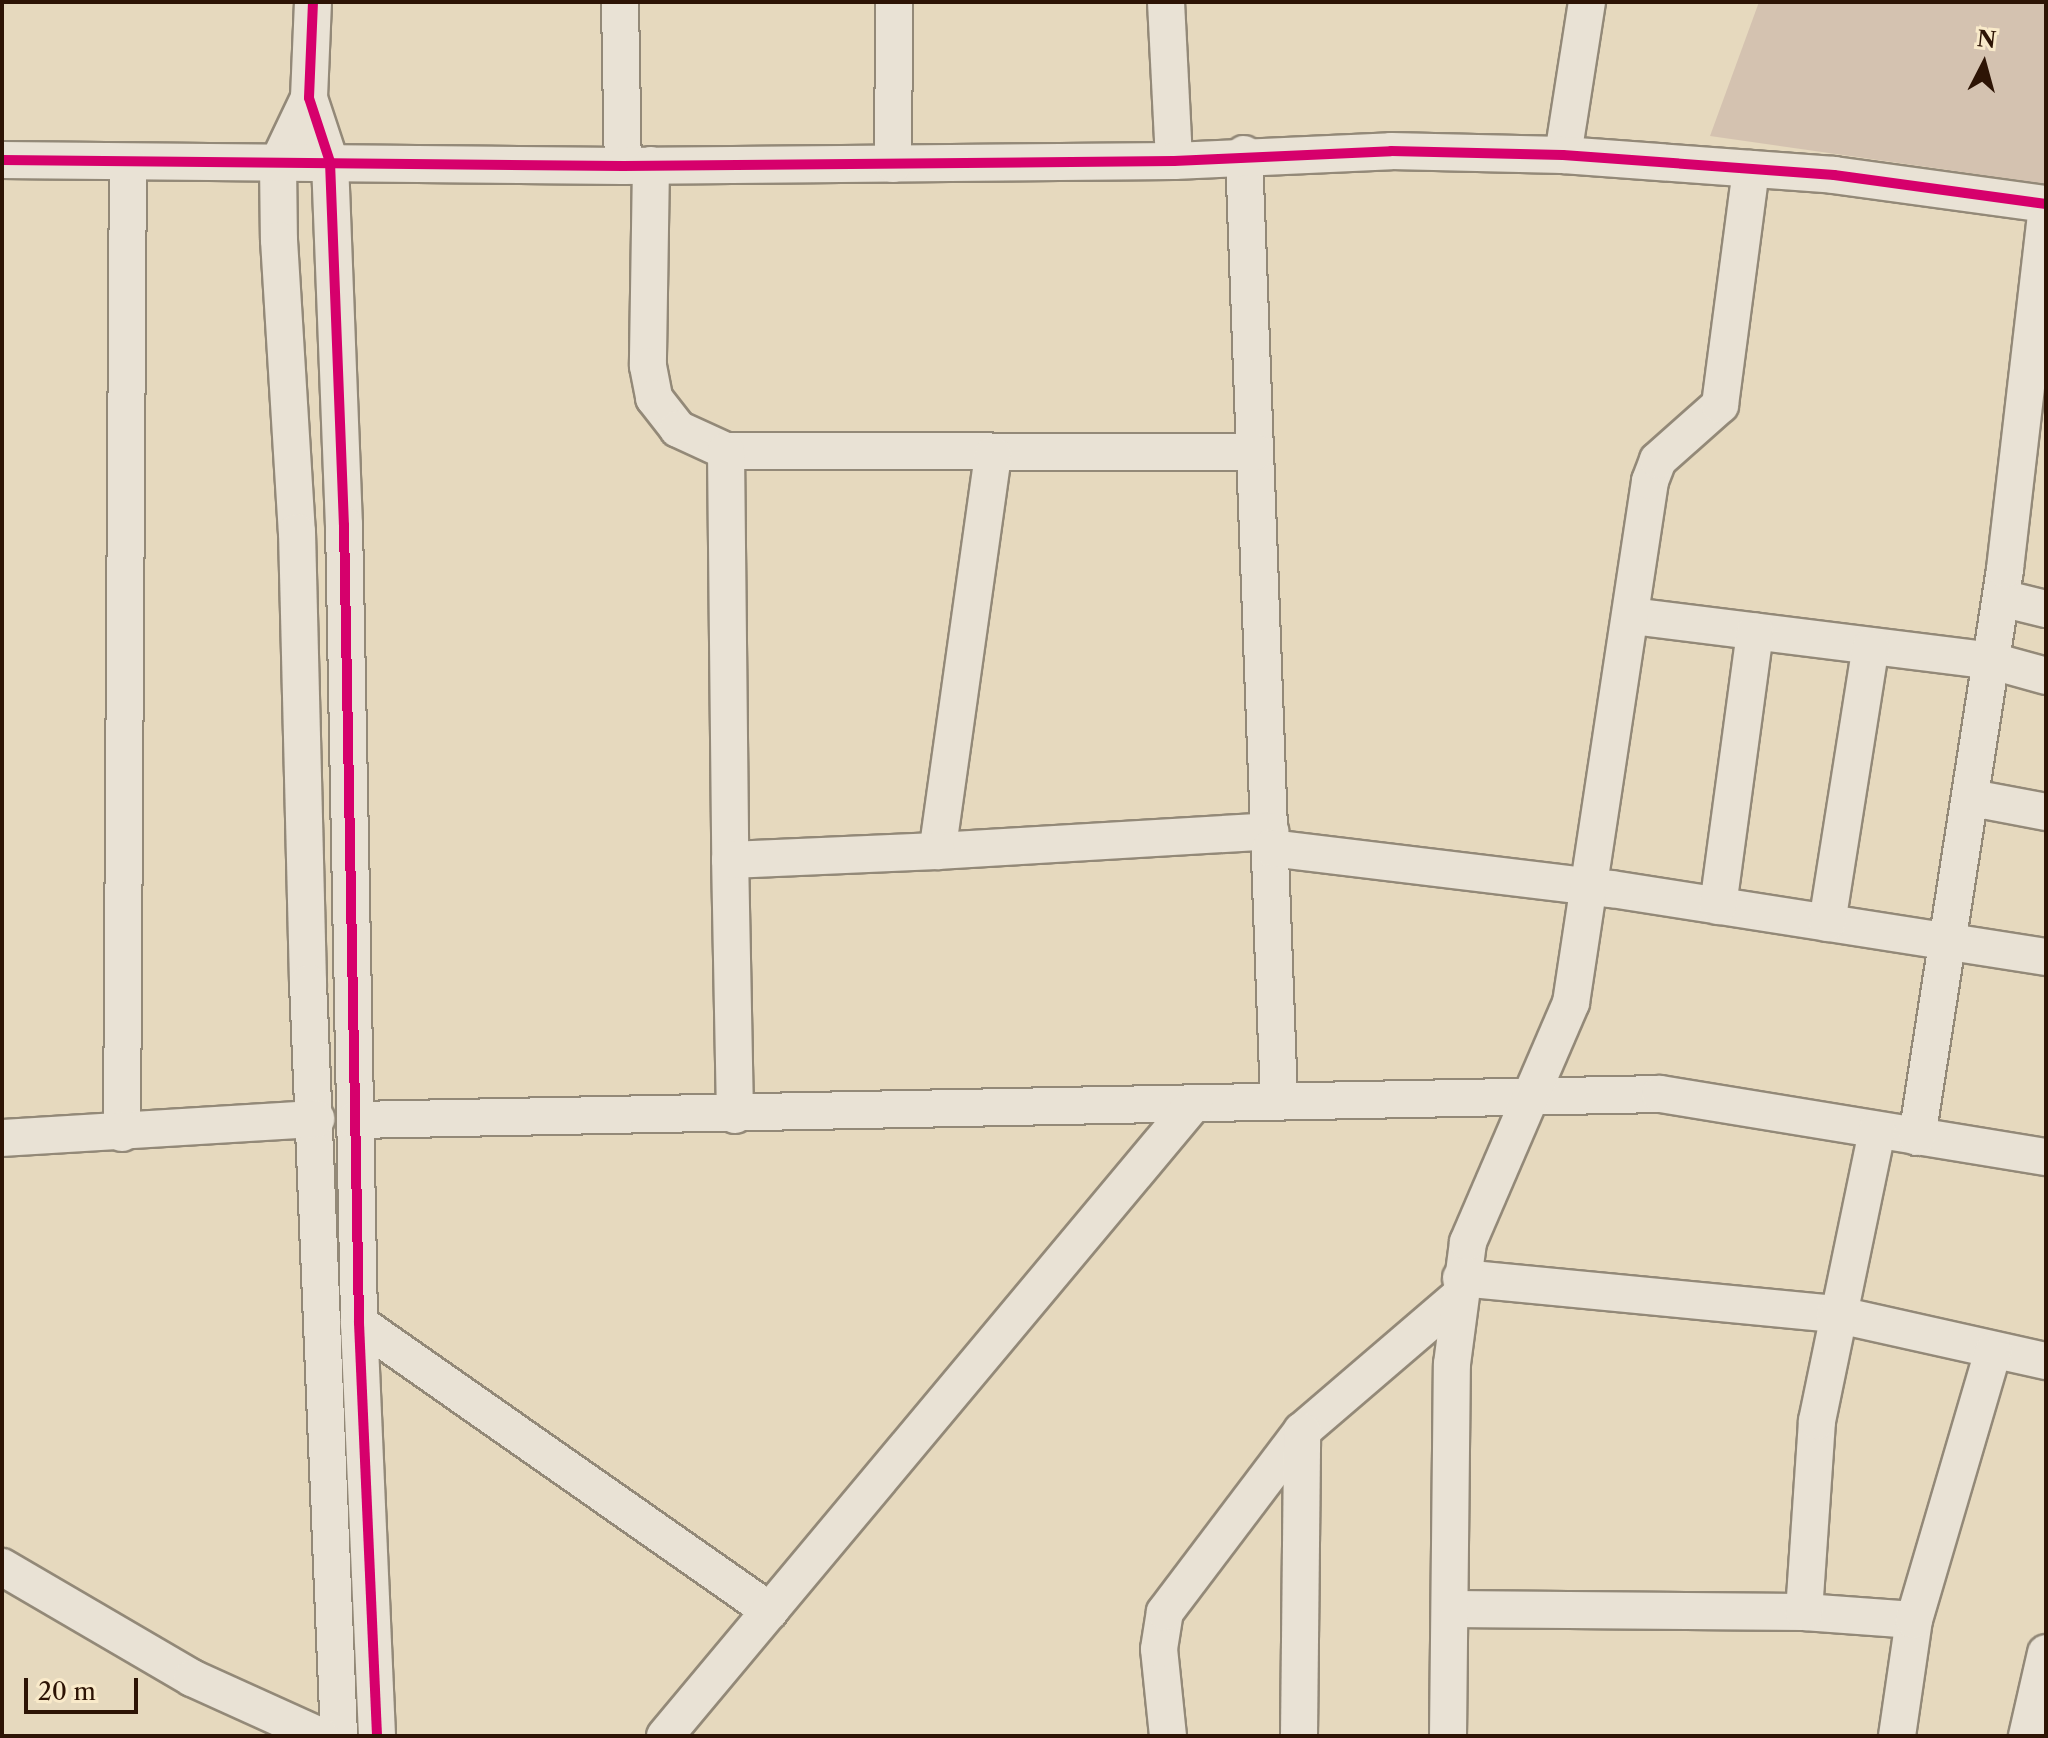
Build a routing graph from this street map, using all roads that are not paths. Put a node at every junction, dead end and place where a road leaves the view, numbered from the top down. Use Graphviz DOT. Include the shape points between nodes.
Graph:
graph roads {
  1 [pos="313,2"];
  2 [pos="620,2"];
  3 [pos="894,2"];
  4 [pos="1166,2"];
  5 [pos="1587,2"];
  6 [pos="309,98"];
  7 [pos="1244,154"];
  8 [pos="1563,155"];
  9 [pos="2,160"];
  10 [pos="1174,161"];
  11 [pos="330,162"];
  12 [pos="128,163"];
  13 [pos="278,163"];
  14 [pos="893,164"];
  15 [pos="637,165"];
  16 [pos="1751,169"];
  17 [pos="2046,204"];
  18 [pos="2046,217"];
  19 [pos="2035,401"];
  20 [pos="726,451"];
  21 [pos="1254,452"];
  22 [pos="993,455"];
  23 [pos="2032,465"];
  24 [pos="2001,598"];
  25 [pos="2046,609"];
  26 [pos="1632,616"];
  27 [pos="1755,631"];
  28 [pos="1871,646"];
  29 [pos="1992,661"];
  30 [pos="2046,676"];
  31 [pos="1972,798"];
  32 [pos="2046,812"];
  33 [pos="1271,840"];
  34 [pos="937,851"];
  35 [pos="730,860"];
  36 [pos="1593,887"];
  37 [pos="1718,906"];
  38 [pos="1827,923"];
  39 [pos="1951,942"];
  40 [pos="2046,957"];
  41 [pos="1534,1096"];
  42 [pos="1279,1099"];
  43 [pos="1194,1103"];
  44 [pos="735,1115"];
  45 [pos="316,1119"];
  46 [pos="355,1120"];
  47 [pos="1877,1130"];
  48 [pos="122,1133"];
  49 [pos="1917,1137"];
  50 [pos="2,1138"];
  51 [pos="2046,1157"];
  52 [pos="1459,1288"];
  53 [pos="1835,1314"];
  54 [pos="359,1323"];
  55 [pos="1993,1351"];
  56 [pos="2046,1361"];
  57 [pos="1302,1431"];
  58 [pos="2,1567"];
  59 [pos="1450,1609"];
  60 [pos="770,1611"];
  61 [pos="1804,1612"];
  62 [pos="1914,1620"];
  63 [pos="2046,1653"];
  64 [pos="320,1736"];
  65 [pos="339,1736"];
  66 [pos="377,1736"];
  67 [pos="665,1736"];
  68 [pos="1168,1736"];
  69 [pos="1299,1736"];
  70 [pos="1448,1736"];
  71 [pos="1897,1736"];
  72 [pos="2027,1736"];
  1 -- 6 [label="street"];
  2 -- 15 [label="street"];
  3 -- 14 [label="street"];
  4 -- 10 [label="street"];
  5 -- 8 [label="street"];
  6 -- 11 [label="street"];
  6 -- 13 [label="street"];
  7 -- 8 [label="street"];
  7 -- 10 [label="street"];
  7 -- 21 [label="street"];
  8 -- 16 [label="street"];
  9 -- 12 [label="street"];
  10 -- 14 [label="street"];
  11 -- 13 [label="street"];
  11 -- 15 [label="street"];
  11 -- 46 [label="street"];
  12 -- 13 [label="street"];
  12 -- 48 [label="street"];
  13 -- 45 [label="street"];
  14 -- 15 [label="street"];
  15 -- 20 [label="street" via="654,398 678,429"];
  16 -- 17 [label="street"];
  16 -- 26 [label="street" via="1728,381 1720,405 1658,460"];
  18 -- 19 [label="street"];
  19 -- 23 [label="street"];
  20 -- 22 [label="street"];
  20 -- 35 [label="street"];
  21 -- 22 [label="street"];
  21 -- 33 [label="street"];
  22 -- 34 [label="street"];
  23 -- 24 [label="street"];
  24 -- 25 [label="street"];
  24 -- 29 [label="street"];
  26 -- 27 [label="street"];
  26 -- 36 [label="street"];
  27 -- 28 [label="street"];
  27 -- 37 [label="street"];
  28 -- 29 [label="street"];
  28 -- 38 [label="street"];
  29 -- 30 [label="street"];
  29 -- 31 [label="street"];
  31 -- 32 [label="street"];
  31 -- 39 [label="street"];
  33 -- 34 [label="street"];
  33 -- 36 [label="street"];
  33 -- 42 [label="street"];
  34 -- 35 [label="street"];
  35 -- 44 [label="street"];
  36 -- 37 [label="street"];
  36 -- 41 [label="street" via="1571,1003"];
  37 -- 38 [label="street"];
  38 -- 39 [label="street"];
  39 -- 40 [label="street"];
  39 -- 49 [label="street"];
  41 -- 42 [label="street"];
  41 -- 47 [label="street" via="1660,1094"];
  41 -- 52 [label="street" via="1490,1188"];
  42 -- 43 [label="street"];
  43 -- 44 [label="street"];
  43 -- 60 [label="street"];
  44 -- 46 [label="street"];
  45 -- 48 [label="street"];
  45 -- 65 [label="street"];
  46 -- 54 [label="street"];
  47 -- 49 [label="street"];
  47 -- 53 [label="street"];
  48 -- 50 [label="street"];
  49 -- 51 [label="street"];
  52 -- 53 [label="street"];
  52 -- 57 [label="street"];
  52 -- 59 [label="street"];
  53 -- 55 [label="street"];
  53 -- 61 [label="street" via="1805,1530"];
  54 -- 60 [label="street"];
  54 -- 66 [label="street"];
  55 -- 56 [label="street"];
  55 -- 62 [label="street"];
  57 -- 68 [label="street" via="1165,1612 1159,1649"];
  57 -- 69 [label="street"];
  58 -- 64 [label="street" via="192,1678"];
  59 -- 61 [label="street"];
  59 -- 70 [label="street"];
  60 -- 67 [label="street"];
  61 -- 62 [label="street"];
  62 -- 71 [label="street"];
  63 -- 72 [label="street"];
}
